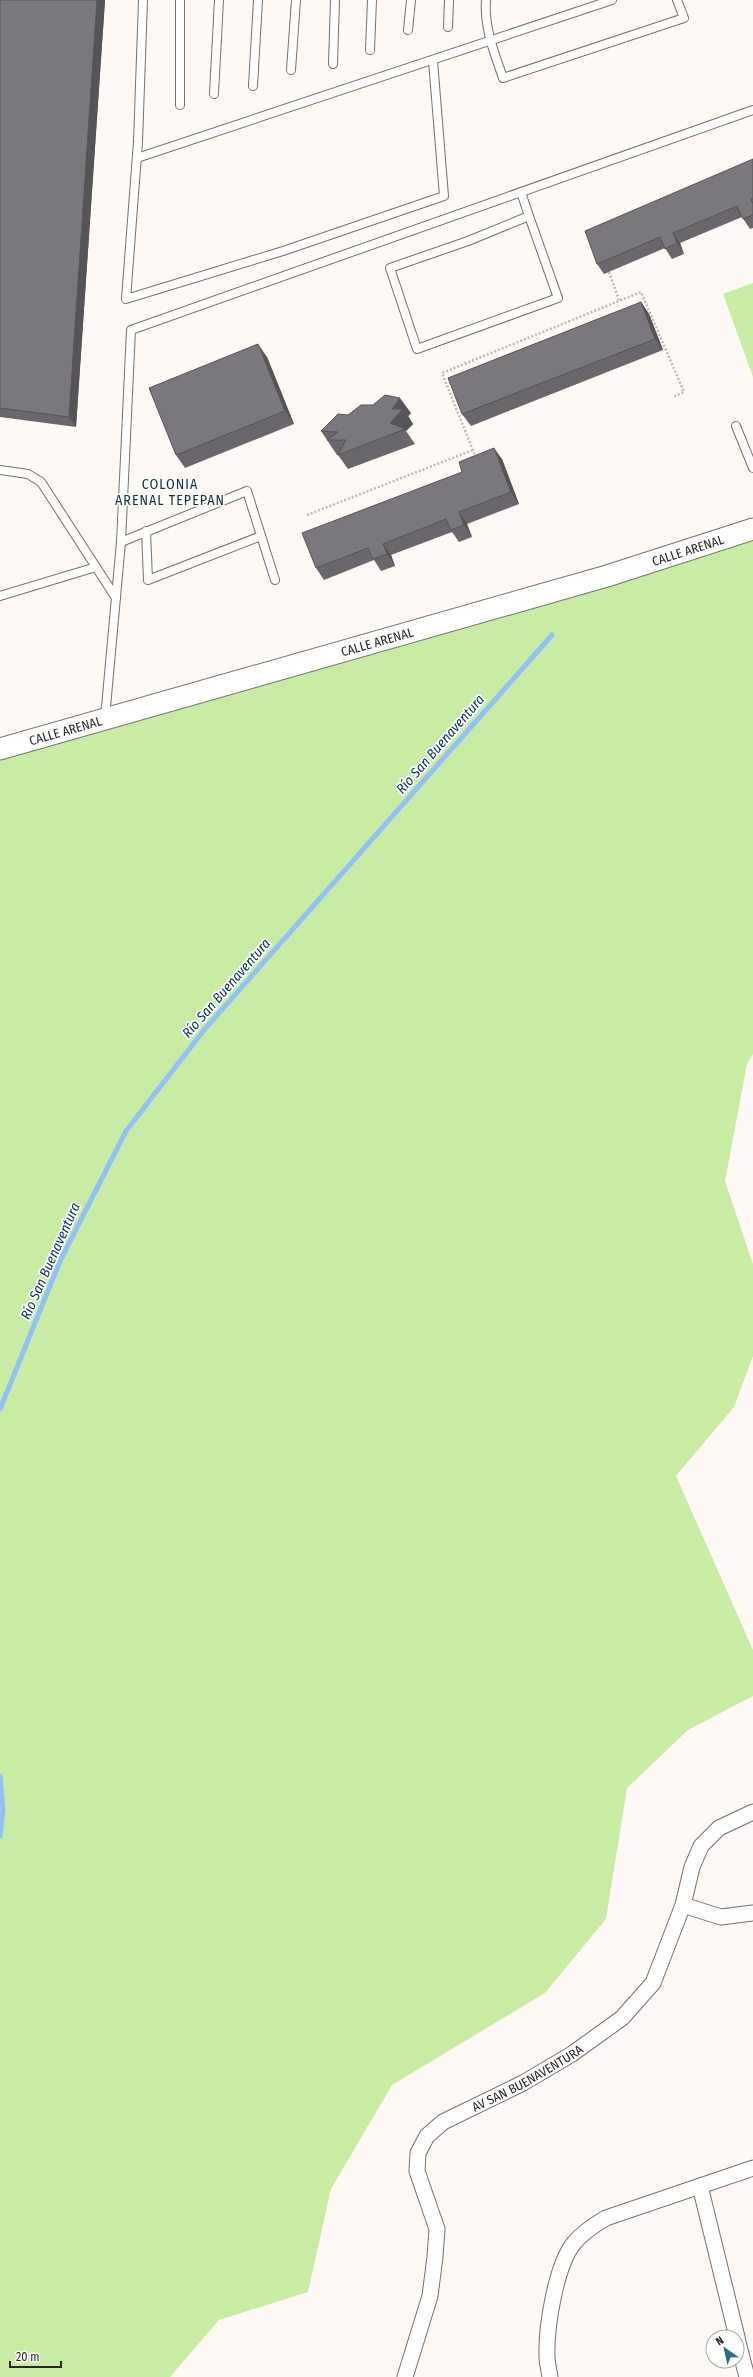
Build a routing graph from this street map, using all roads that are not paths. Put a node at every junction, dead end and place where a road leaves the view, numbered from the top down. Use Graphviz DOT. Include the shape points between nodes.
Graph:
graph roads {
  1 [pos="143,0"];
  2 [pos="180,0"];
  3 [pos="219,0"];
  4 [pos="258,0"];
  5 [pos="296,0"];
  6 [pos="335,0"];
  7 [pos="372,0"];
  8 [pos="411,0"];
  9 [pos="450,0"];
  10 [pos="486,0"];
  11 [pos="612,0"];
  12 [pos="677,0"];
  13 [pos="590,4"];
  14 [pos="448,26"];
  15 [pos="408,30"];
  16 [pos="490,41"];
  17 [pos="370,50"];
  18 [pos="433,60"];
  19 [pos="333,64"];
  20 [pos="291,70"];
  21 [pos="253,86"];
  22 [pos="214,94"];
  23 [pos="180,105"];
  24 [pos="753,110"];
  25 [pos="137,158"];
  26 [pos="521,192"];
  27 [pos="529,216"];
  28 [pos="736,426"];
  29 [pos="753,468"];
  30 [pos="0,470"];
  31 [pos="753,529"];
  32 [pos="146,531"];
  33 [pos="261,536"];
  34 [pos="121,542"];
  35 [pos="96,567"];
  36 [pos="275,580"];
  37 [pos="0,596"];
  38 [pos="116,598"];
  39 [pos="105,719"];
  40 [pos="0,749"];
  41 [pos="753,1812"];
  42 [pos="683,1905"];
  43 [pos="753,1913"];
  44 [pos="753,2168"];
  45 [pos="700,2186"];
  46 [pos="735,2329"];
  47 [pos="402,2377"];
  48 [pos="550,2377"];
  1 -- 25 [label="lane"];
  2 -- 23 [label="lane"];
  3 -- 22 [label="lane"];
  4 -- 21 [label="lane"];
  5 -- 20 [label="lane"];
  6 -- 19 [label="lane"];
  7 -- 17 [label="lane"];
  8 -- 15 [label="lane"];
  9 -- 14 [label="lane"];
  10 -- 16 [label="lane" via="485,16"];
  11 -- 13 [label="lane"];
  12 -- 16 [label="lane" via="684,18 503,78"];
  13 -- 16 [label="lane"];
  16 -- 18 [label="lane"];
  18 -- 25 [label="lane"];
  18 -- 25 [label="lane" via="444,196 283,251 126,299"];
  24 -- 26 [label="lane"];
  26 -- 27 [label="lane"];
  26 -- 34 [label="lane" via="131,330"];
  27 -- 27 [label="lane" via="468,241 390,268 417,349 558,298"];
  28 -- 29 [label="lane"];
  30 -- 35 [label="lane" via="28,474 41,482"];
  31 -- 39 [label="street, CALLE ARENAL" via="607,576"];
  32 -- 33 [label="lane" via="247,491"];
  32 -- 33 [label="lane" via="148,580"];
  32 -- 34 [label="lane"];
  33 -- 36 [label="lane"];
  34 -- 38 [label="lane"];
  35 -- 37 [label="lane"];
  35 -- 38 [label="lane"];
  38 -- 39 [label="lane"];
  39 -- 40 [label="street, CALLE ARENAL"];
  41 -- 42 [label="street, AV SAN BUENAVENTURA" via="719,1828 701,1846 692,1867"];
  42 -- 43 [label="street" via="721,1917"];
  42 -- 47 [label="street, AV SAN BUENAVENTURA" via="653,1983 622,2018 572,2054 523,2083 443,2122 427,2136 418,2153 417,2171 437,2229 435,2257 430,2296"];
  44 -- 45 [label="street"];
  45 -- 46 [label="street"];
  45 -- 48 [label="street" via="606,2218 586,2230 573,2244 563,2265 550,2311 547,2357"];
}
